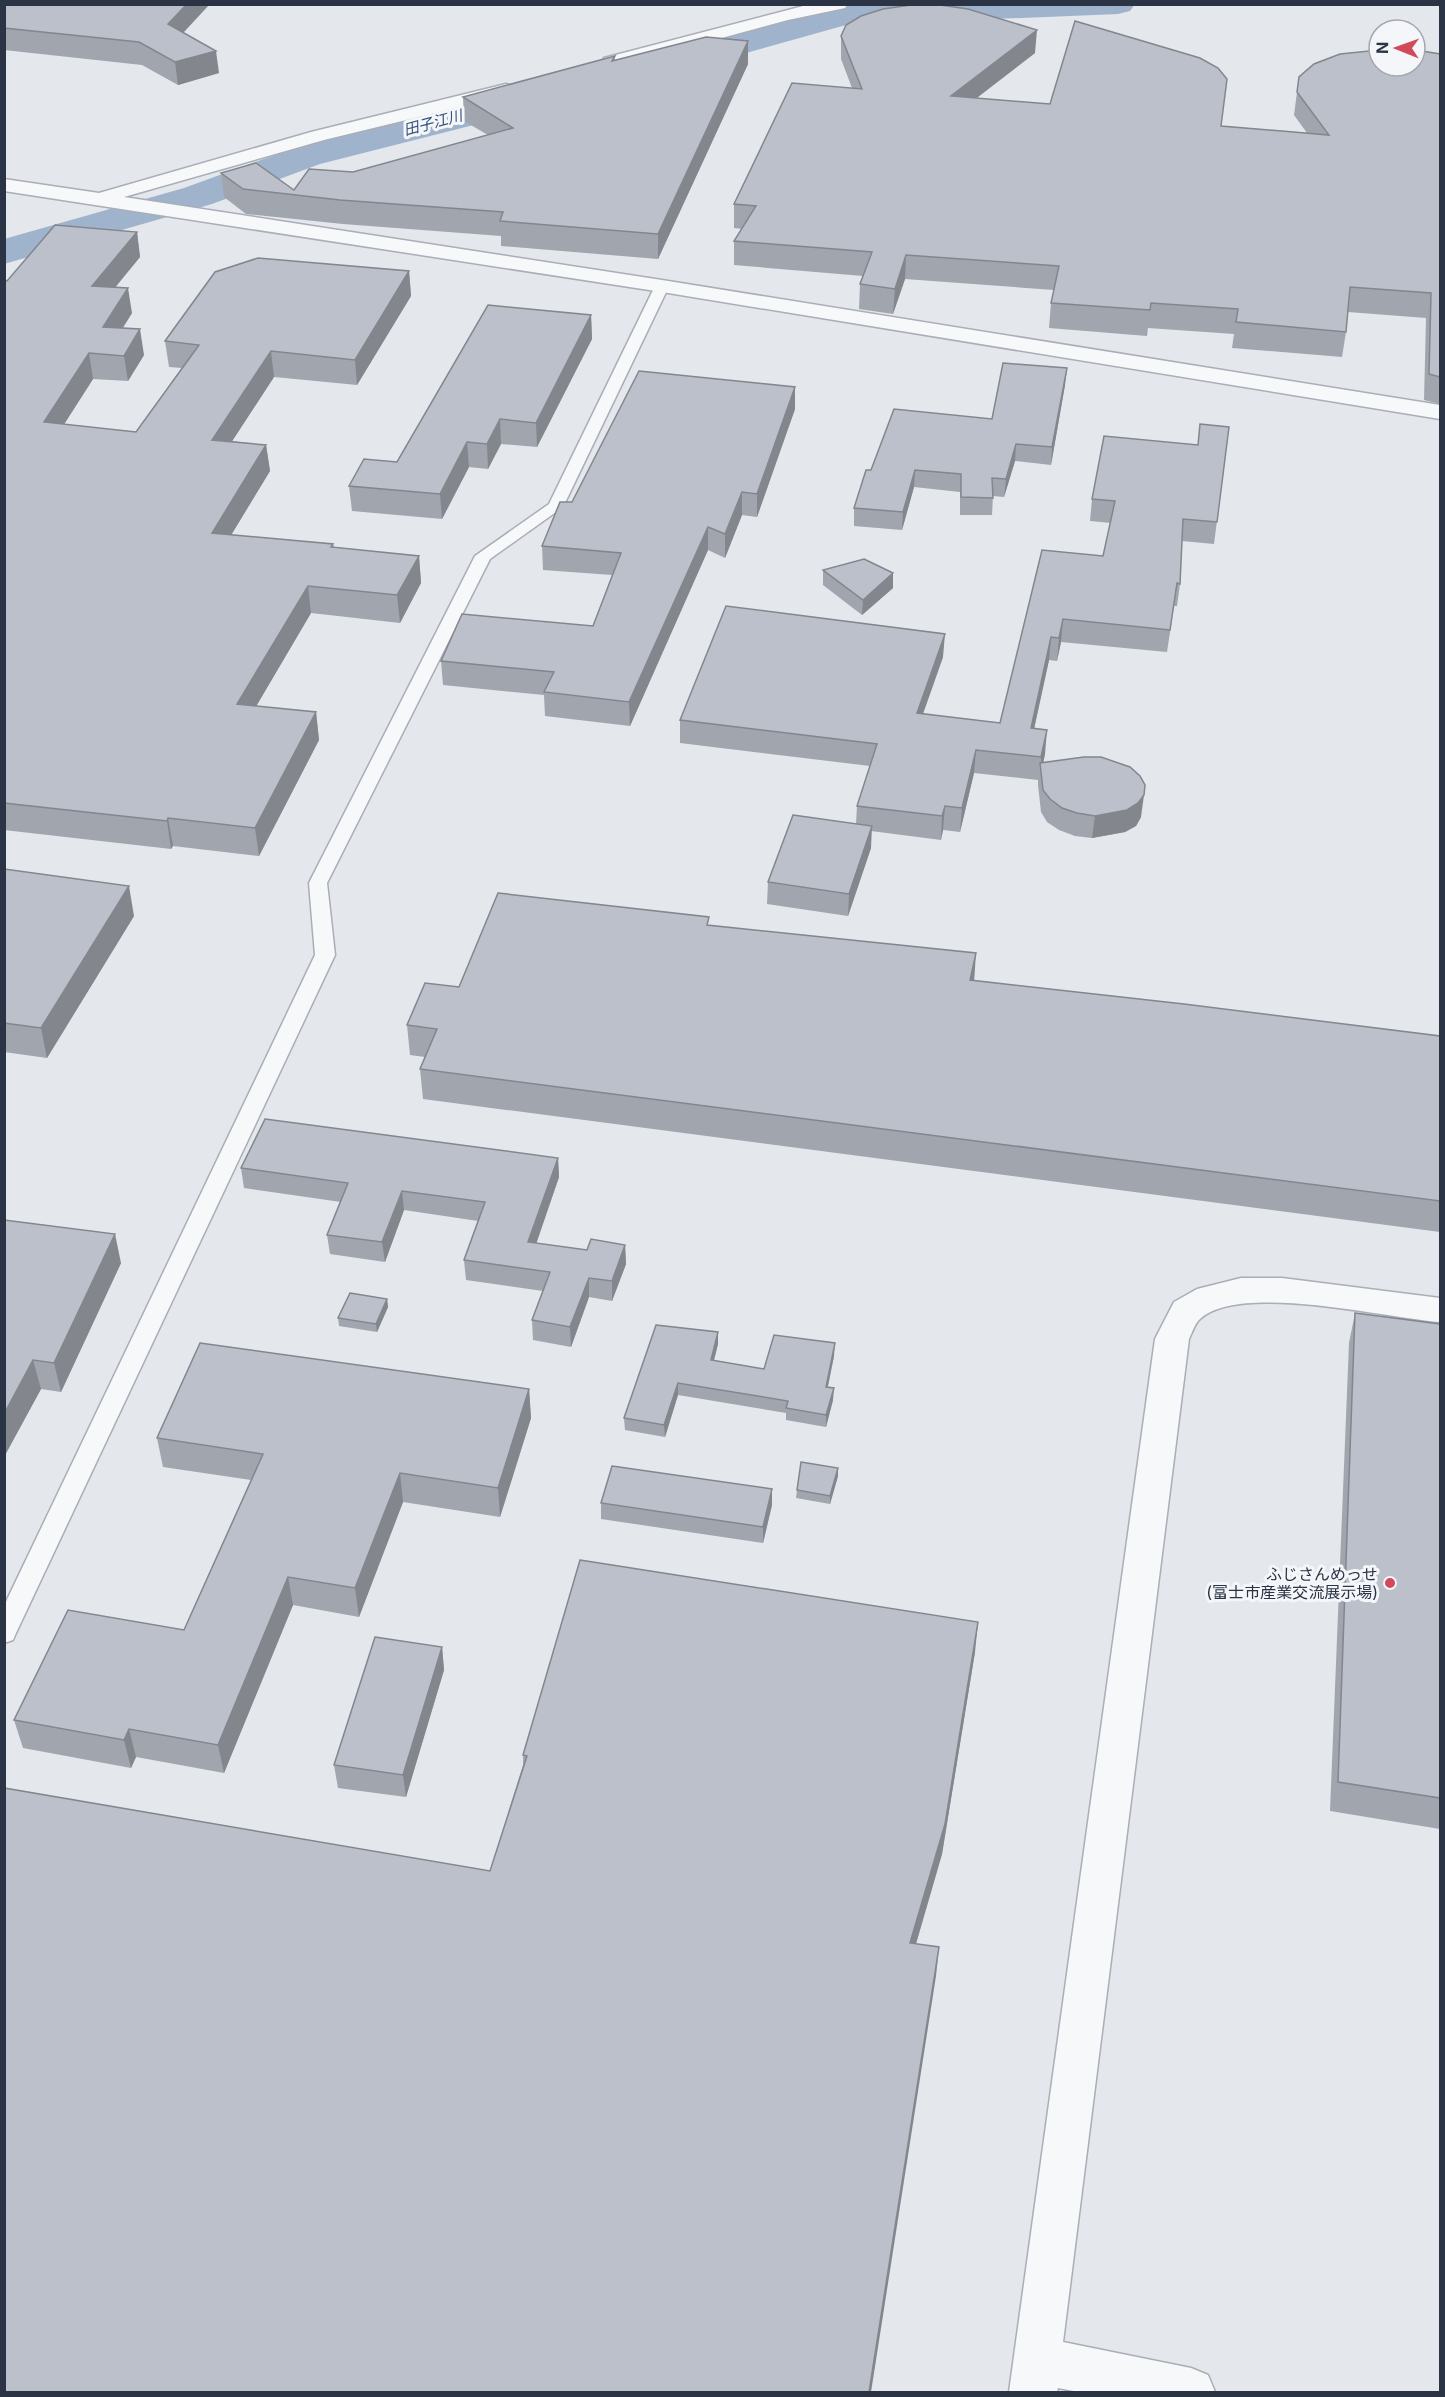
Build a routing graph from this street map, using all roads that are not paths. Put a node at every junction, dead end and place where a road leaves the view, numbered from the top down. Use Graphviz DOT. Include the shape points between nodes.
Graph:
graph roads {
  1 [pos="839,4"];
  2 [pos="595,66"];
  3 [pos="527,85"];
  4 [pos="4,185"];
  5 [pos="100,198"];
  6 [pos="662,286"];
  7 [pos="1440,412"];
  8 [pos="1440,1310"];
  9 [pos="4,1632"];
  10 [pos="1035,2376"];
  11 [pos="1191,2392"];
  1 -- 2 [label="street"];
  3 -- 5 [label="street" via="318,136"];
  4 -- 5 [label="street"];
  5 -- 6 [label="street"];
  6 -- 7 [label="street"];
  6 -- 9 [label="lane" via="555,507 483,556 318,883 325,955"];
  8 -- 10 [label="street" via="1282,1290 1241,1290 1209,1298 1186,1311 1172,1339"];
  10 -- 11 [label="street"];
}
